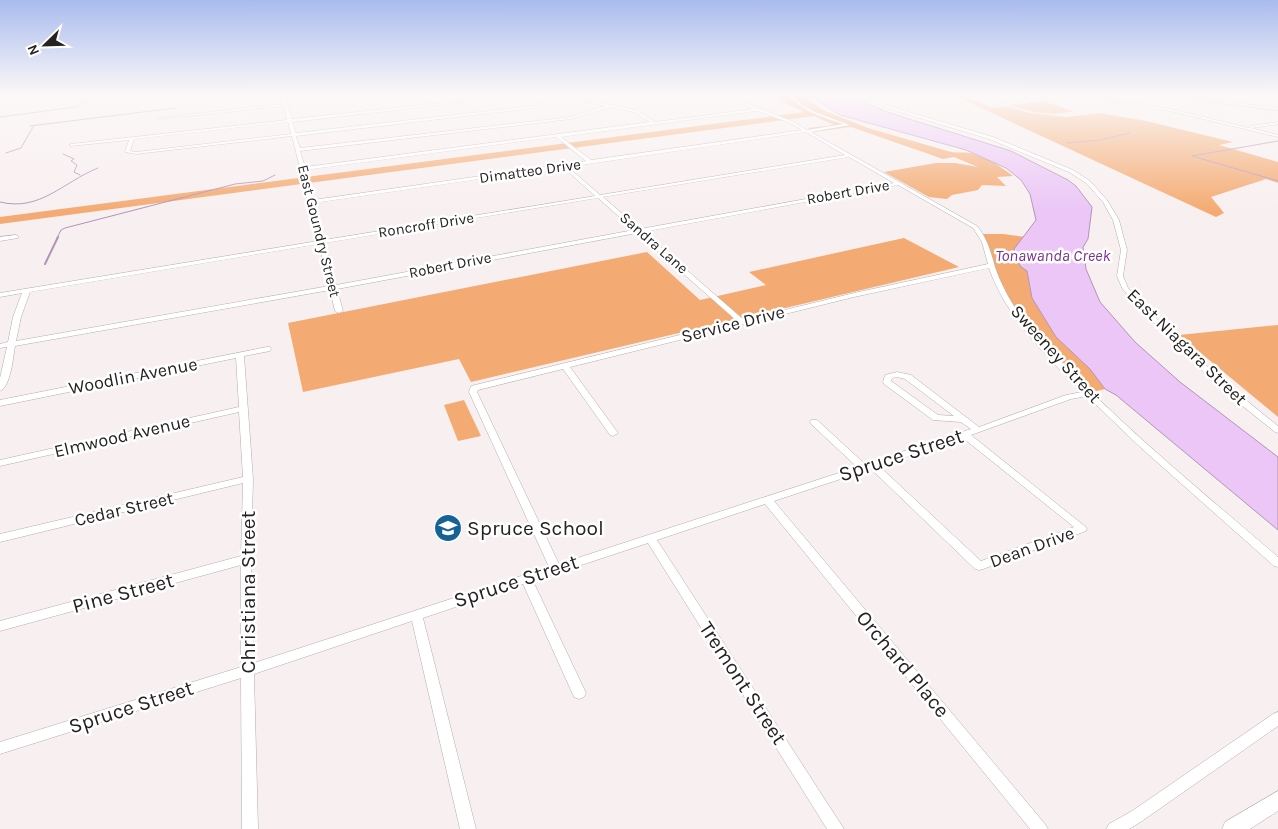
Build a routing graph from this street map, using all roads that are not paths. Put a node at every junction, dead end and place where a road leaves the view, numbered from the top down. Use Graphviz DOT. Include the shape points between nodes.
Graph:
graph roads {
  1 [pos="178,133"];
  2 [pos="314,133"];
  3 [pos="446,133"];
  4 [pos="582,133"];
  5 [pos="796,133"];
  6 [pos="811,133"];
  7 [pos="973,133"];
  8 [pos="1265,133"];
  9 [pos="294,135"];
  10 [pos="558,136"];
  11 [pos="1278,136"];
  12 [pos="132,138"];
  13 [pos="71,145"];
  14 [pos="298,150"];
  15 [pos="851,156"];
  16 [pos="590,162"];
  17 [pos="564,166"];
  18 [pos="303,169"];
  19 [pos="900,183"];
  20 [pos="600,196"];
  21 [pos="311,202"];
  22 [pos="639,230"];
  23 [pos="16,237"];
  24 [pos="0,239"];
  25 [pos="322,242"];
  26 [pos="992,266"];
  27 [pos="334,287"];
  28 [pos="27,290"];
  29 [pos="0,294"];
  30 [pos="339,311"];
  31 [pos="742,322"];
  32 [pos="11,344"];
  33 [pos="0,346"];
  34 [pos="267,349"];
  35 [pos="240,355"];
  36 [pos="566,366"];
  37 [pos="0,388"];
  38 [pos="1089,392"];
  39 [pos="0,403"];
  40 [pos="243,409"];
  41 [pos="964,419"];
  42 [pos="814,422"];
  43 [pos="978,430"];
  44 [pos="1278,430"];
  45 [pos="614,433"];
  46 [pos="964,434"];
  47 [pos="0,464"];
  48 [pos="868,465"];
  49 [pos="248,479"];
  50 [pos="767,499"];
  51 [pos="0,538"];
  52 [pos="650,538"];
  53 [pos="246,559"];
  54 [pos="1278,563"];
  55 [pos="556,568"];
  56 [pos="526,578"];
  57 [pos="416,614"];
  58 [pos="0,626"];
  59 [pos="249,670"];
  60 [pos="579,692"];
  61 [pos="1278,718"];
  62 [pos="0,748"];
  63 [pos="1278,800"];
  64 [pos="250,829"];
  65 [pos="468,829"];
  66 [pos="836,829"];
  67 [pos="1040,829"];
  68 [pos="1114,829"];
  69 [pos="1232,829"];
  1 -- 12 [label="street"];
  2 -- 9 [label="street"];
  3 -- 14 [label="street"];
  4 -- 10 [label="street"];
  5 -- 16 [label="street, Dimatteo Drive"];
  6 -- 15 [label="street, Sweeney Street"];
  7 -- 44 [label="street, East Niagara Street" via="1081,177 1102,195 1116,220 1124,244 1120,270 1124,288 1223,386"];
  8 -- 11 [label="street"];
  9 -- 12 [label="street" via="136,153 127,152"];
  9 -- 14 [label="street, East Goundry Street"];
  10 -- 16 [label="street"];
  10 -- 18 [label="street"];
  12 -- 13 [label="street"];
  14 -- 18 [label="street, East Goundry Street"];
  15 -- 19 [label="street, Sweeney Street"];
  15 -- 20 [label="street, Roncroff Drive"];
  16 -- 17 [label="street, Dimatteo Drive"];
  17 -- 20 [label="street, Sandra Lane"];
  17 -- 21 [label="street, Dimatteo Drive"];
  18 -- 21 [label="street, East Goundry Street"];
  19 -- 22 [label="street, Robert Drive"];
  19 -- 26 [label="street, Sweeney Street" via="983,234"];
  20 -- 22 [label="street, Sandra Lane"];
  20 -- 25 [label="street, Roncroff Drive"];
  21 -- 25 [label="street, East Goundry Street"];
  22 -- 27 [label="street, Robert Drive"];
  22 -- 31 [label="street, Sandra Lane"];
  23 -- 24 [label="street"];
  25 -- 27 [label="street, East Goundry Street"];
  25 -- 28 [label="street, Roncroff Drive"];
  26 -- 31 [label="street, Service Drive"];
  26 -- 38 [label="street, Sweeney Street" via="1004,296 1017,316"];
  27 -- 30 [label="street, East Goundry Street"];
  27 -- 32 [label="street, Robert Drive"];
  28 -- 29 [label="street, Roncroff Drive"];
  28 -- 32 [label="street"];
  31 -- 36 [label="street, Service Drive"];
  32 -- 33 [label="street, Robert Drive"];
  32 -- 37 [label="street"];
  34 -- 35 [label="street, Woodlin Avenue"];
  35 -- 39 [label="street, Woodlin Avenue"];
  35 -- 40 [label="street, Christiana Street"];
  36 -- 45 [label="street"];
  36 -- 55 [label="street, Service Drive" via="474,388 473,392"];
  38 -- 43 [label="street, Spruce Street"];
  38 -- 54 [label="street, Sweeney Street"];
  40 -- 47 [label="street, Elmwood Avenue"];
  40 -- 49 [label="street, Christiana Street"];
  41 -- 41 [label="street" via="908,377 897,374 888,377 887,382 936,418"];
  41 -- 43 [label="street"];
  42 -- 48 [label="street"];
  43 -- 46 [label="street, Spruce Street"];
  46 -- 48 [label="street, Spruce Street"];
  46 -- 48 [label="street, Dean Drive" via="1082,528 979,566"];
  48 -- 50 [label="street, Spruce Street"];
  49 -- 51 [label="street, Cedar Street"];
  49 -- 53 [label="street, Christiana Street"];
  50 -- 52 [label="street, Spruce Street"];
  50 -- 67 [label="street, Orchard Place"];
  52 -- 55 [label="street, Spruce Street"];
  52 -- 66 [label="street, Tremont Street"];
  53 -- 58 [label="street, Pine Street"];
  53 -- 59 [label="street, Christiana Street"];
  55 -- 56 [label="street, Spruce Street"];
  56 -- 57 [label="street, Spruce Street"];
  56 -- 60 [label="street"];
  57 -- 59 [label="street, Spruce Street"];
  57 -- 65 [label="street"];
  59 -- 62 [label="street, Spruce Street"];
  59 -- 64 [label="street, Christiana Street"];
  61 -- 68 [label="street"];
  63 -- 69 [label="main road"];
}
